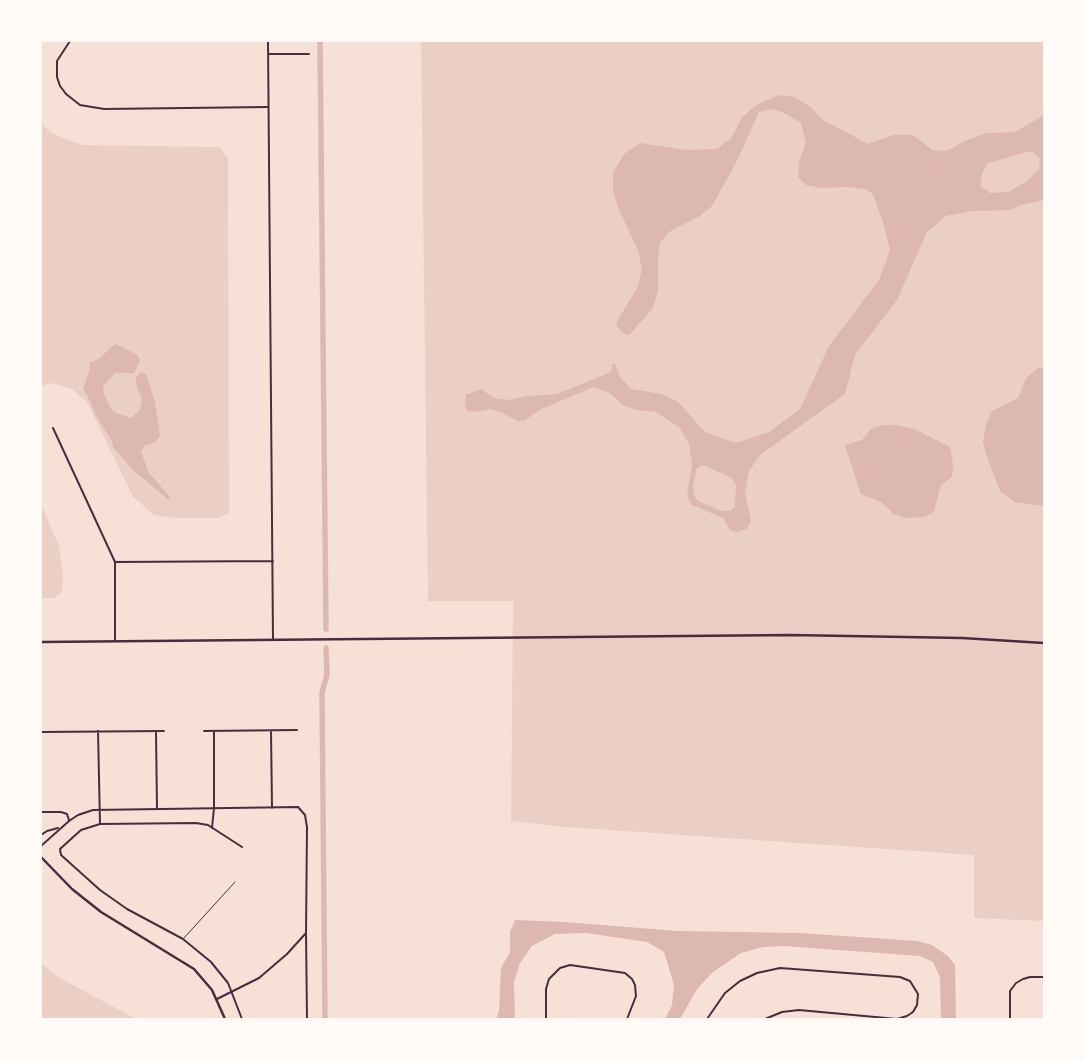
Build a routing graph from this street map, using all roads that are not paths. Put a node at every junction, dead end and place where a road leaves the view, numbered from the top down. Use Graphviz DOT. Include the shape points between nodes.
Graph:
graph roads {
  1 [pos="70,41"];
  2 [pos="268,41"];
  3 [pos="268,54"];
  4 [pos="309,54"];
  5 [pos="267,108"];
  6 [pos="53,428"];
  7 [pos="115,562"];
  8 [pos="272,562"];
  9 [pos="273,639"];
  10 [pos="115,641"];
  11 [pos="41,642"];
  12 [pos="1044,643"];
  13 [pos="271,730"];
  14 [pos="297,730"];
  15 [pos="98,731"];
  16 [pos="156,731"];
  17 [pos="164,731"];
  18 [pos="204,731"];
  19 [pos="214,731"];
  20 [pos="41,732"];
  21 [pos="214,808"];
  22 [pos="272,808"];
  23 [pos="157,809"];
  24 [pos="99,810"];
  25 [pos="41,812"];
  26 [pos="69,821"];
  27 [pos="100,824"];
  28 [pos="60,828"];
  29 [pos="212,828"];
  30 [pos="41,835"];
  31 [pos="41,846"];
  32 [pos="242,847"];
  33 [pos="41,857"];
  34 [pos="235,882"];
  35 [pos="306,932"];
  36 [pos="183,939"];
  37 [pos="1044,977"];
  38 [pos="232,992"];
  39 [pos="217,999"];
  40 [pos="225,1019"];
  41 [pos="242,1019"];
  42 [pos="307,1019"];
  43 [pos="546,1019"];
  44 [pos="627,1019"];
  45 [pos="707,1019"];
  46 [pos="765,1019"];
  47 [pos="1010,1019"];
  1 -- 5 [label="street" via="57,61 57,77 66,94 80,105 104,109"];
  2 -- 3 [label="street"];
  3 -- 4 [label="street"];
  3 -- 5 [label="street"];
  5 -- 8 [label="street"];
  6 -- 7 [label="street"];
  7 -- 8 [label="street"];
  7 -- 10 [label="street"];
  8 -- 9 [label="street"];
  9 -- 10 [label="street"];
  9 -- 12 [label="street" via="791,635 962,638"];
  10 -- 11 [label="street"];
  13 -- 14 [label="street"];
  13 -- 19 [label="street"];
  13 -- 22 [label="street"];
  15 -- 16 [label="street"];
  15 -- 20 [label="street"];
  15 -- 24 [label="street"];
  16 -- 17 [label="street"];
  16 -- 23 [label="street"];
  18 -- 19 [label="street"];
  19 -- 21 [label="street"];
  21 -- 22 [label="street"];
  21 -- 23 [label="street"];
  21 -- 29 [label="street"];
  22 -- 35 [label="street" via="298,807 305,815"];
  23 -- 24 [label="street"];
  24 -- 26 [label="street" via="85,812"];
  24 -- 27 [label="street"];
  25 -- 26 [label="street" via="61,812 67,814"];
  26 -- 28 [label="street"];
  27 -- 29 [label="street" via="196,823"];
  27 -- 36 [label="street" via="81,830 67,841 60,849 61,856 115,900"];
  28 -- 30 [label="street"];
  28 -- 31 [label="street"];
  29 -- 32 [label="street"];
  33 -- 39 [label="street" via="72,889 100,912 194,969"];
  34 -- 36 [label="lane"];
  35 -- 38 [label="street" via="288,954 259,978"];
  35 -- 42 [label="street"];
  36 -- 38 [label="street" via="211,962"];
  37 -- 47 [label="street" via="1030,977 1016,983 1010,991"];
  38 -- 39 [label="street"];
  38 -- 41 [label="street"];
  39 -- 40 [label="street"];
  43 -- 44 [label="street" via="546,989 549,979 556,971 570,965 625,974 632,979 636,996"];
  45 -- 46 [label="street" via="718,1002 740,981 757,973 780,968 900,977 910,981 918,994 913,1012 898,1019 799,1010 782,1012"];
}
